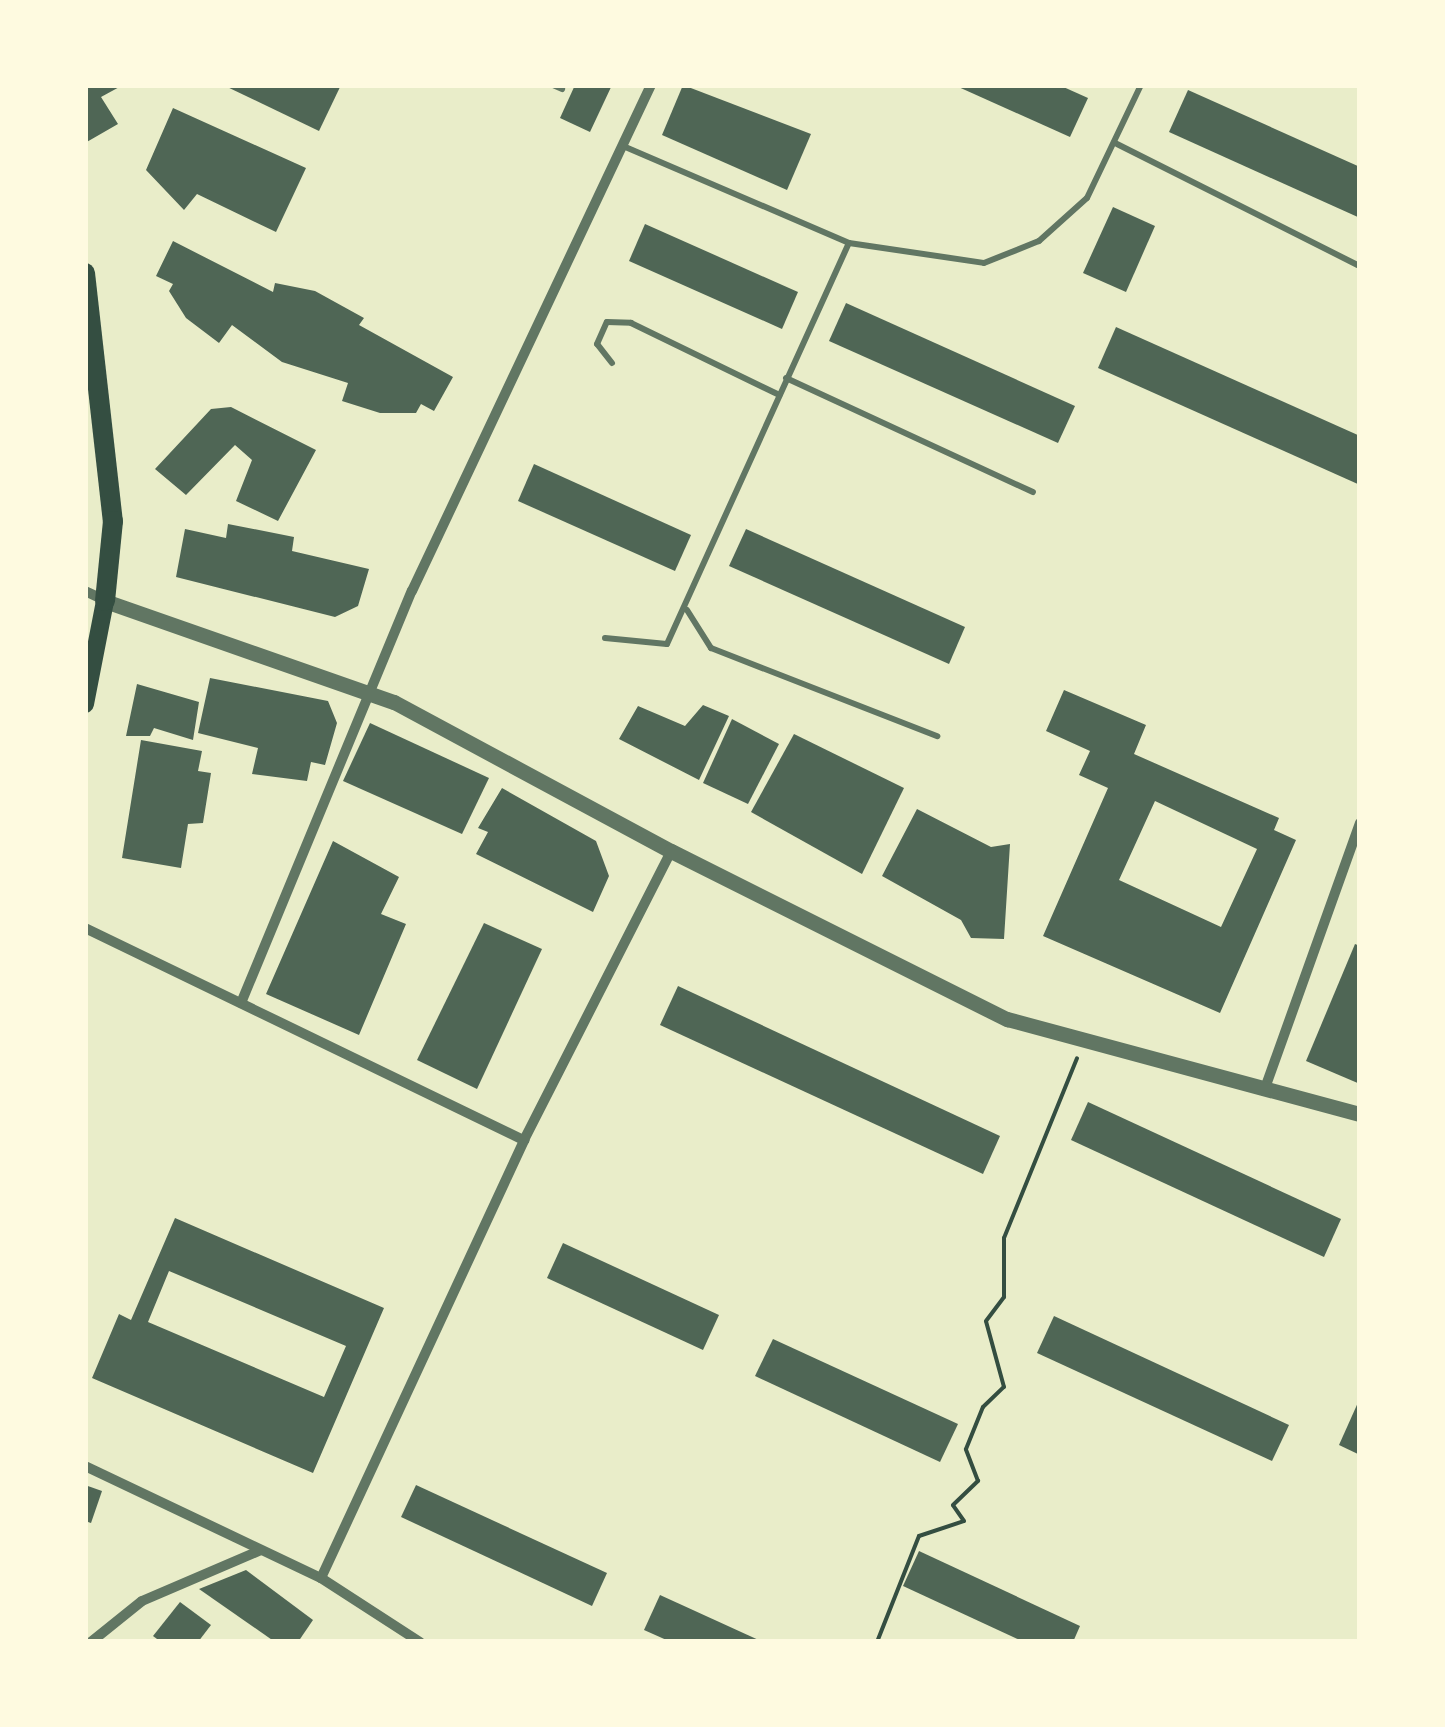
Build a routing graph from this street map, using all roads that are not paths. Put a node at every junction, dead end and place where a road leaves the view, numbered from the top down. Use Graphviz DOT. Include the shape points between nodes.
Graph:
graph roads {
  1 [pos="554,85"];
  2 [pos="651,85"];
  3 [pos="1140,85"];
  4 [pos="562,89"];
  5 [pos="1117,144"];
  6 [pos="622,146"];
  7 [pos="849,243"];
  8 [pos="1360,266"];
  9 [pos="85,273"];
  10 [pos="612,363"];
  11 [pos="786,378"];
  12 [pos="779,395"];
  13 [pos="1033,492"];
  14 [pos="92,596"];
  15 [pos="687,610"];
  16 [pos="605,638"];
  17 [pos="370,695"];
  18 [pos="85,704"];
  19 [pos="937,736"];
  20 [pos="1360,823"];
  21 [pos="670,852"];
  22 [pos="85,928"];
  23 [pos="241,1004"];
  24 [pos="1264,1092"];
  25 [pos="1360,1114"];
  26 [pos="524,1140"];
  27 [pos="85,1466"];
  28 [pos="262,1550"];
  29 [pos="321,1578"];
  30 [pos="91,1642"];
  31 [pos="420,1642"];
  1 -- 4 [label="lane"];
  2 -- 6 [label="street"];
  3 -- 5 [label="lane"];
  5 -- 7 [label="lane" via="1087,198 1039,242 984,263"];
  5 -- 8 [label="lane"];
  6 -- 7 [label="lane"];
  6 -- 17 [label="street" via="412,591"];
  7 -- 11 [label="lane"];
  9 -- 14 [label="main road" via="114,521"];
  10 -- 12 [label="lane" via="597,344 607,322 631,323"];
  11 -- 12 [label="lane"];
  11 -- 13 [label="lane"];
  12 -- 15 [label="lane"];
  14 -- 17 [label="street"];
  14 -- 18 [label="main road"];
  15 -- 16 [label="lane" via="667,644"];
  15 -- 19 [label="lane" via="712,648"];
  17 -- 21 [label="street"];
  17 -- 23 [label="street"];
  20 -- 24 [label="street"];
  21 -- 24 [label="street" via="1006,1020"];
  21 -- 26 [label="street"];
  22 -- 23 [label="street"];
  23 -- 26 [label="street"];
  24 -- 25 [label="street"];
  26 -- 29 [label="street"];
  27 -- 28 [label="street"];
  28 -- 29 [label="street"];
  28 -- 30 [label="street" via="142,1601"];
  29 -- 31 [label="street"];
}
